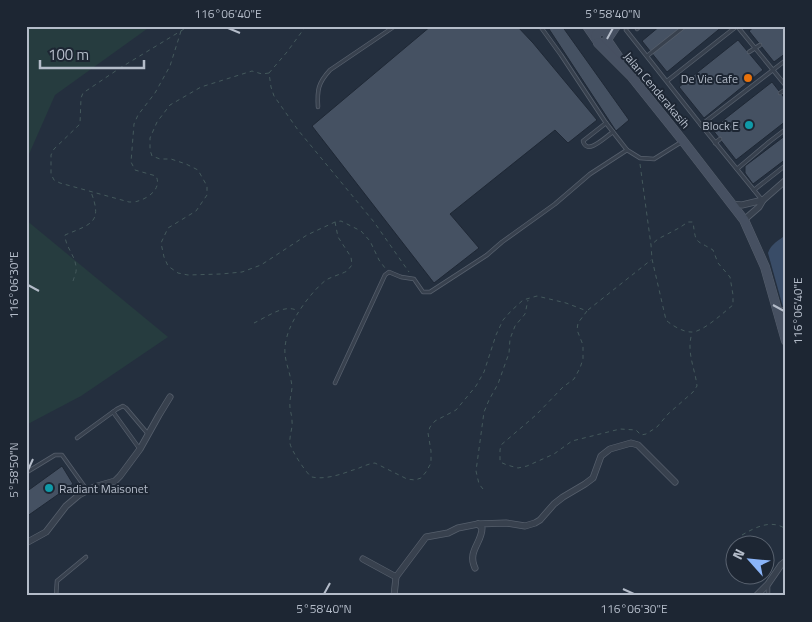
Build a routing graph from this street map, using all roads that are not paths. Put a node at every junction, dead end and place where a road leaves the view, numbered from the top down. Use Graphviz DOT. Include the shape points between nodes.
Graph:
graph roads {
  1 [pos="395,26"];
  2 [pos="540,26"];
  3 [pos="587,26"];
  4 [pos="616,26"];
  5 [pos="685,26"];
  6 [pos="737,26"];
  7 [pos="626,30"];
  8 [pos="602,34"];
  9 [pos="760,45"];
  10 [pos="755,48"];
  11 [pos="749,52"];
  12 [pos="647,56"];
  13 [pos="786,60"];
  14 [pos="773,70"];
  15 [pos="666,81"];
  16 [pos="786,88"];
  17 [pos="780,93"];
  18 [pos="687,97"];
  19 [pos="682,101"];
  20 [pos="318,106"];
  21 [pos="606,123"];
  22 [pos="701,125"];
  23 [pos="786,129"];
  24 [pos="612,132"];
  25 [pos="720,139"];
  26 [pos="683,141"];
  27 [pos="715,143"];
  28 [pos="627,150"];
  29 [pos="786,166"];
  30 [pos="737,169"];
  31 [pos="786,180"];
  32 [pos="754,190"];
  33 [pos="763,200"];
  34 [pos="731,204"];
  35 [pos="744,220"];
  36 [pos="782,311"];
  37 [pos="786,341"];
  38 [pos="334,383"];
  39 [pos="170,397"];
  40 [pos="113,412"];
  41 [pos="148,435"];
  42 [pos="77,438"];
  43 [pos="140,449"];
  44 [pos="27,472"];
  45 [pos="674,482"];
  46 [pos="87,490"];
  47 [pos="478,524"];
  48 [pos="26,543"];
  49 [pos="86,557"];
  50 [pos="363,559"];
  51 [pos="786,561"];
  52 [pos="475,568"];
  53 [pos="774,575"];
  54 [pos="396,577"];
  55 [pos="768,584"];
  56 [pos="56,596"];
  57 [pos="394,596"];
  58 [pos="756,596"];
  59 [pos="768,596"];
  1 -- 20 [label="lane" via="324,76 317,93"];
  2 -- 21 [label="lane"];
  3 -- 8 [label="street, Jalan Cenderakasih"];
  4 -- 8 [label="street"];
  5 -- 12 [label="lane"];
  6 -- 10 [label="lane"];
  6 -- 15 [label="lane"];
  7 -- 12 [label="lane"];
  8 -- 26 [label="street, Jalan Cenderakasih"];
  9 -- 10 [label="lane"];
  10 -- 11 [label="lane"];
  10 -- 14 [label="lane"];
  12 -- 15 [label="lane"];
  13 -- 14 [label="lane"];
  14 -- 16 [label="lane"];
  14 -- 22 [label="lane"];
  15 -- 19 [label="lane"];
  16 -- 17 [label="lane"];
  18 -- 19 [label="lane"];
  19 -- 22 [label="lane"];
  21 -- 24 [label="lane"];
  21 -- 24 [label="lane" via="583,141 584,146 592,147"];
  22 -- 27 [label="lane"];
  23 -- 30 [label="lane"];
  24 -- 28 [label="lane"];
  25 -- 27 [label="lane"];
  26 -- 28 [label="lane" via="654,160 640,158"];
  26 -- 34 [label="street, Jalan Cenderakasih"];
  27 -- 30 [label="lane"];
  28 -- 38 [label="lane" via="590,174 555,204 440,287 423,292 414,279 389,272 385,275"];
  29 -- 32 [label="lane"];
  30 -- 32 [label="lane"];
  31 -- 33 [label="street"];
  32 -- 33 [label="lane"];
  33 -- 34 [label="street"];
  33 -- 35 [label="street"];
  34 -- 35 [label="street, Jalan Cenderakasih"];
  35 -- 36 [label="street, Jalan Cenderakasih"];
  36 -- 37 [label="street, Jalan Cenderakasih"];
  39 -- 41 [label="street"];
  40 -- 41 [label="lane" via="123,406"];
  40 -- 42 [label="lane"];
  40 -- 43 [label="lane"];
  41 -- 43 [label="street"];
  43 -- 46 [label="street" via="115,481"];
  44 -- 46 [label="lane" via="55,455 62,455"];
  45 -- 47 [label="street" via="638,445 631,443 610,449 601,456 593,478 563,496 536,523 525,526"];
  46 -- 48 [label="street" via="66,506 46,532"];
  47 -- 52 [label="street" via="482,533 472,558"];
  47 -- 54 [label="street" via="426,537"];
  49 -- 56 [label="lane" via="57,581"];
  50 -- 54 [label="street"];
  51 -- 53 [label="street"];
  54 -- 57 [label="street"];
  55 -- 58 [label="street"];
  55 -- 59 [label="lane"];
}
